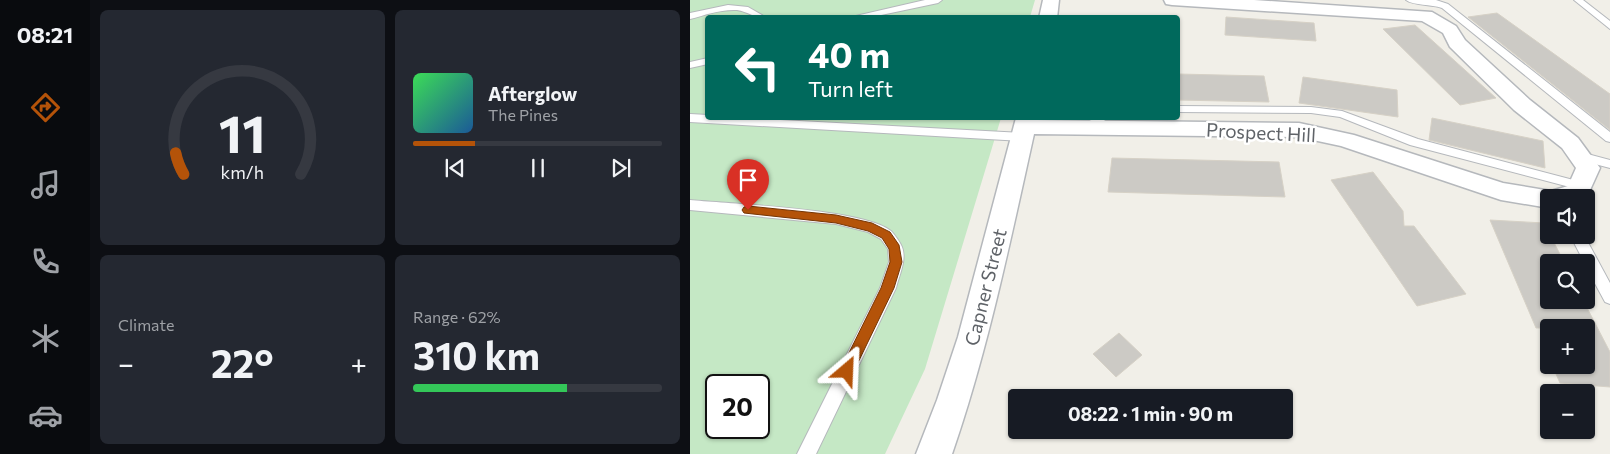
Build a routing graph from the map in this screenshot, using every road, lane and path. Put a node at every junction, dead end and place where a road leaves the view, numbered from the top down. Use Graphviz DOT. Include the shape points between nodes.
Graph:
graph roads {
  1 [pos="938,0"];
  2 [pos="1051,0"];
  3 [pos="1172,0"];
  4 [pos="1410,0"];
  5 [pos="1578,0"];
  6 [pos="1451,10"];
  7 [pos="760,15"];
  8 [pos="866,15"];
  9 [pos="1048,15"];
  10 [pos="690,16"];
  11 [pos="1434,20"];
  12 [pos="1610,26"];
  13 [pos="705,62"];
  14 [pos="690,65"];
  15 [pos="1180,109"];
  16 [pos="690,118"];
  17 [pos="705,118"];
  18 [pos="764,120"];
  19 [pos="1094,122"];
  20 [pos="1024,127"];
  21 [pos="1610,138"];
  22 [pos="1580,156"];
  23 [pos="1610,164"];
  24 [pos="1581,186"];
  25 [pos="1580,189"];
  26 [pos="1540,198"];
  27 [pos="690,204"];
  28 [pos="1582,244"];
  29 [pos="1610,298"];
  30 [pos="806,454"];
  31 [pos="934,454"];
  1 -- 8 [label="lane"];
  2 -- 9 [label="street"];
  3 -- 11 [label="street" via="1417,15"];
  4 -- 6 [label="lane" via="1433,2"];
  5 -- 12 [label="lane"];
  6 -- 11 [label="lane"];
  6 -- 21 [label="lane"];
  7 -- 10 [label="lane" via="743,6"];
  11 -- 22 [label="street" via="1450,30 1457,43 1522,105 1570,143"];
  13 -- 14 [label="lane"];
  15 -- 24 [label="lane" via="1311,110 1342,114 1414,142"];
  16 -- 17 [label="lane"];
  18 -- 20 [label="lane"];
  19 -- 20 [label="street, Prospect Hill"];
  19 -- 26 [label="street, Prospect Hill" via="1299,130 1346,140 1501,191"];
  20 -- 31 [label="street, Capner Street" via="973,337"];
  22 -- 23 [label="lane"];
  22 -- 24 [label="street" via="1588,168"];
  24 -- 25 [label="street"];
  27 -- 30 [label="lane" via="836,219 872,228 886,235 895,248 896,262 888,288"];
  28 -- 29 [label="lane"];
}
